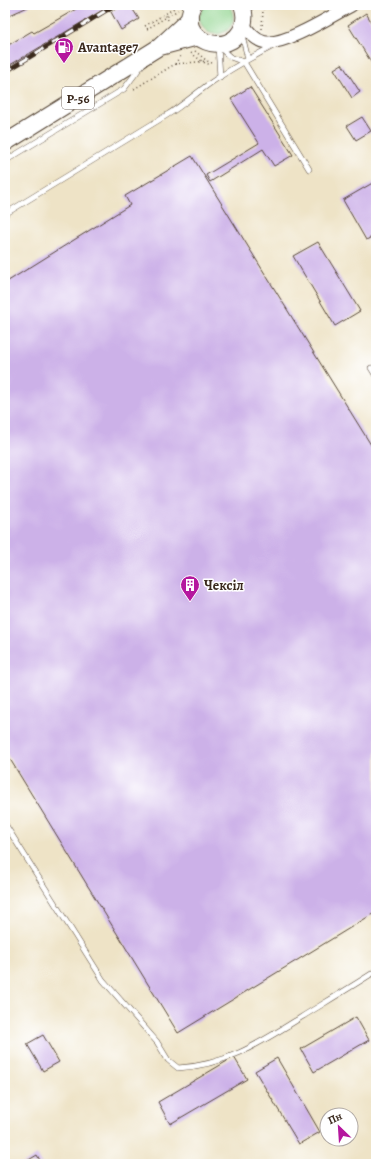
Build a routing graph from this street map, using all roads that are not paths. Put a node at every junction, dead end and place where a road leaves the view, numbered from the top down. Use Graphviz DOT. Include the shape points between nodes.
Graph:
graph roads {
  1 [pos="352,5"];
  2 [pos="189,10"];
  3 [pos="253,10"];
  4 [pos="284,40"];
  5 [pos="196,43"];
  6 [pos="217,44"];
  7 [pos="154,50"];
  8 [pos="246,60"];
  9 [pos="220,77"];
  10 [pos="5,143"];
  11 [pos="5,161"];
  12 [pos="309,168"];
  13 [pos="5,214"];
  14 [pos="371,368"];
  15 [pos="376,376"];
  16 [pos="5,824"];
  17 [pos="376,971"];
  1 -- 4 [label="street"];
  2 -- 5 [label="main road"];
  2 -- 7 [label="main road, Р-56"];
  3 -- 4 [label="street" via="250,34 264,42"];
  3 -- 6 [label="main road" via="232,40"];
  3 -- 8 [label="lane"];
  4 -- 8 [label="lane"];
  5 -- 6 [label="main road"];
  5 -- 7 [label="main road, Р-56"];
  6 -- 8 [label="lane" via="230,57"];
  6 -- 9 [label="lane"];
  7 -- 10 [label="main road, Р-56"];
  7 -- 11 [label="lane" via="124,89"];
  8 -- 9 [label="lane"];
  8 -- 12 [label="lane"];
  9 -- 13 [label="lane" via="173,111"];
  14 -- 15 [label="lane"];
  16 -- 17 [label="lane" via="103,980 157,1042 168,1060 178,1068 222,1061 250,1049"];
}
